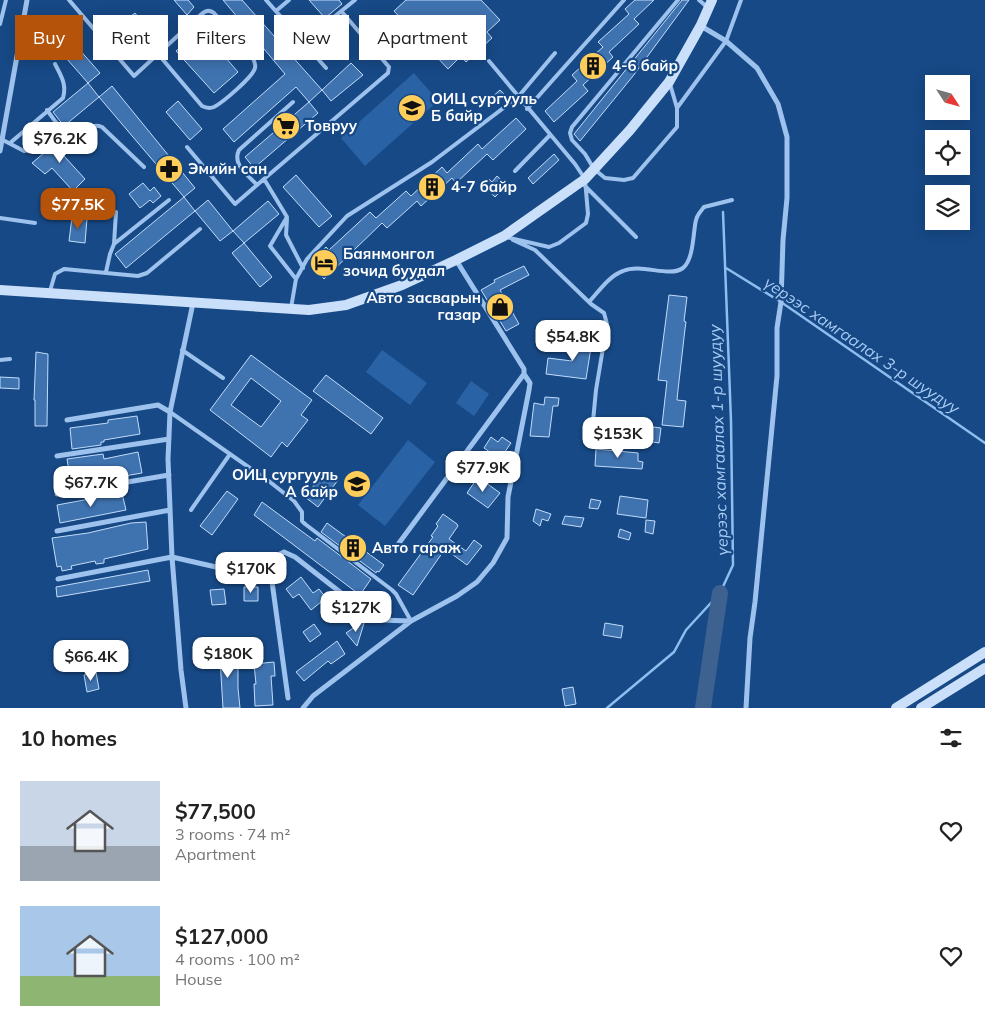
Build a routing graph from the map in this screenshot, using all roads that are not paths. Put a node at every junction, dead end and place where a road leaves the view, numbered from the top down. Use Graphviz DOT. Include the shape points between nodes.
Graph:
graph roads {
  1 [pos="6,0"];
  2 [pos="28,0"];
  3 [pos="69,0"];
  4 [pos="266,0"];
  5 [pos="289,0"];
  6 [pos="355,0"];
  7 [pos="624,0"];
  8 [pos="678,0"];
  9 [pos="699,0"];
  10 [pos="741,0"];
  11 [pos="710,4"];
  12 [pos="276,11"];
  13 [pos="342,12"];
  14 [pos="279,15"];
  15 [pos="338,15"];
  16 [pos="0,24"];
  17 [pos="701,26"];
  18 [pos="93,28"];
  19 [pos="726,41"];
  20 [pos="555,53"];
  21 [pos="158,54"];
  22 [pos="120,60"];
  23 [pos="151,60"];
  24 [pos="319,60"];
  25 [pos="489,61"];
  26 [pos="55,64"];
  27 [pos="326,68"];
  28 [pos="669,82"];
  29 [pos="518,97"];
  30 [pos="293,102"];
  31 [pos="677,108"];
  32 [pos="527,109"];
  33 [pos="47,110"];
  34 [pos="65,132"];
  35 [pos="550,135"];
  36 [pos="1,139"];
  37 [pos="10,143"];
  38 [pos="187,146"];
  39 [pos="0,151"];
  40 [pos="144,167"];
  41 [pos="594,169"];
  42 [pos="514,170"];
  43 [pos="264,179"];
  44 [pos="585,182"];
  45 [pos="257,185"];
  46 [pos="169,200"];
  47 [pos="732,200"];
  48 [pos="116,212"];
  49 [pos="287,217"];
  50 [pos="0,218"];
  51 [pos="35,223"];
  52 [pos="200,229"];
  53 [pos="504,236"];
  54 [pos="636,237"];
  55 [pos="114,244"];
  56 [pos="456,260"];
  57 [pos="303,268"];
  58 [pos="106,272"];
  59 [pos="296,279"];
  60 [pos="0,290"];
  61 [pos="50,293"];
  62 [pos="589,302"];
  63 [pos="193,303"];
  64 [pos="291,309"];
  65 [pos="182,350"];
  66 [pos="10,359"];
  67 [pos="0,360"];
  68 [pos="524,374"];
  69 [pos="223,378"];
  70 [pos="170,412"];
  71 [pos="67,420"];
  72 [pos="169,439"];
  73 [pos="591,442"];
  74 [pos="230,454"];
  75 [pos="57,456"];
  76 [pos="169,476"];
  77 [pos="57,494"];
  78 [pos="170,510"];
  79 [pos="191,510"];
  80 [pos="56,531"];
  81 [pos="399,543"];
  82 [pos="172,557"];
  83 [pos="269,560"];
  84 [pos="58,579"];
  85 [pos="410,621"];
  86 [pos="985,652"];
  87 [pos="985,668"];
  88 [pos="288,698"];
  89 [pos="187,708"];
  90 [pos="302,708"];
  91 [pos="746,708"];
  92 [pos="896,708"];
  93 [pos="922,708"];
  1 -- 16 [label="lane"];
  2 -- 36 [label="street"];
  3 -- 18 [label="lane"];
  4 -- 12 [label="lane"];
  5 -- 12 [label="lane"];
  6 -- 13 [label="lane"];
  7 -- 32 [label="lane"];
  8 -- 41 [label="lane" via="572,127 572,140"];
  9 -- 11 [label="lane"];
  10 -- 19 [label="lane"];
  11 -- 17 [label="street"];
  12 -- 14 [label="lane"];
  13 -- 15 [label="lane"];
  13 -- 43 [label="lane" via="389,67 388,73"];
  17 -- 19 [label="street"];
  17 -- 28 [label="street"];
  19 -- 31 [label="lane"];
  19 -- 91 [label="street" via="756,68 778,104 787,137 787,198 777,328 777,376 750,638"];
  20 -- 29 [label="lane"];
  21 -- 21 [label="lane" via="207,108 224,99 256,68 252,57 214,13 208,11"];
  22 -- 23 [label="lane" via="134,76"];
  24 -- 27 [label="lane"];
  25 -- 29 [label="lane"];
  26 -- 33 [label="lane" via="66,89 63,98"];
  28 -- 31 [label="lane"];
  28 -- 41 [label="street"];
  29 -- 32 [label="lane"];
  29 -- 57 [label="lane" via="432,162 347,216 307,259"];
  30 -- 45 [label="lane" via="236,156 237,162"];
  31 -- 41 [label="lane" via="677,127 633,178 605,178"];
  32 -- 35 [label="lane"];
  33 -- 34 [label="lane"];
  33 -- 37 [label="lane"];
  34 -- 37 [label="lane" via="30,150"];
  34 -- 40 [label="lane" via="75,133 96,124"];
  35 -- 42 [label="lane"];
  35 -- 44 [label="lane" via="575,164"];
  36 -- 37 [label="lane"];
  36 -- 39 [label="street"];
  38 -- 45 [label="lane" via="235,204"];
  41 -- 44 [label="street"];
  43 -- 45 [label="lane"];
  43 -- 49 [label="lane"];
  44 -- 53 [label="street"];
  44 -- 53 [label="lane" via="586,223 559,243 549,247"];
  44 -- 54 [label="lane"];
  46 -- 55 [label="lane"];
  47 -- 62 [label="lane" via="704,207 696,218 690,258 683,268 670,272 642,267 622,271"];
  48 -- 55 [label="lane"];
  49 -- 57 [label="lane" via="286,235"];
  49 -- 59 [label="lane" via="270,246"];
  50 -- 51 [label="lane"];
  52 -- 58 [label="lane" via="148,273 138,276"];
  53 -- 56 [label="street"];
  53 -- 62 [label="lane" via="535,250"];
  55 -- 58 [label="lane"];
  56 -- 64 [label="street" via="402,285 346,305"];
  56 -- 68 [label="street" via="524,369"];
  57 -- 59 [label="lane"];
  58 -- 61 [label="lane" via="64,269 55,274"];
  59 -- 64 [label="lane"];
  60 -- 61 [label="street"];
  61 -- 63 [label="street"];
  62 -- 73 [label="lane" via="604,312 608,324"];
  63 -- 64 [label="street"];
  63 -- 65 [label="street"];
  65 -- 69 [label="lane"];
  65 -- 70 [label="street"];
  66 -- 67 [label="lane"];
  68 -- 81 [label="street"];
  68 -- 85 [label="street" via="530,383 508,498 507,538 494,563 477,582"];
  70 -- 71 [label="street" via="158,405"];
  70 -- 72 [label="street"];
  70 -- 74 [label="lane"];
  72 -- 75 [label="street"];
  72 -- 76 [label="street"];
  74 -- 79 [label="lane"];
  74 -- 85 [label="lane" via="294,501 305,524 392,590"];
  76 -- 77 [label="street"];
  76 -- 78 [label="street"];
  78 -- 80 [label="street"];
  78 -- 82 [label="street"];
  82 -- 83 [label="street" via="216,567"];
  82 -- 84 [label="street"];
  82 -- 89 [label="street"];
  83 -- 85 [label="street" via="284,552 290,553 372,617"];
  83 -- 88 [label="street"];
  85 -- 90 [label="street"];
  86 -- 92 [label="street"];
  87 -- 93 [label="street"];
}
